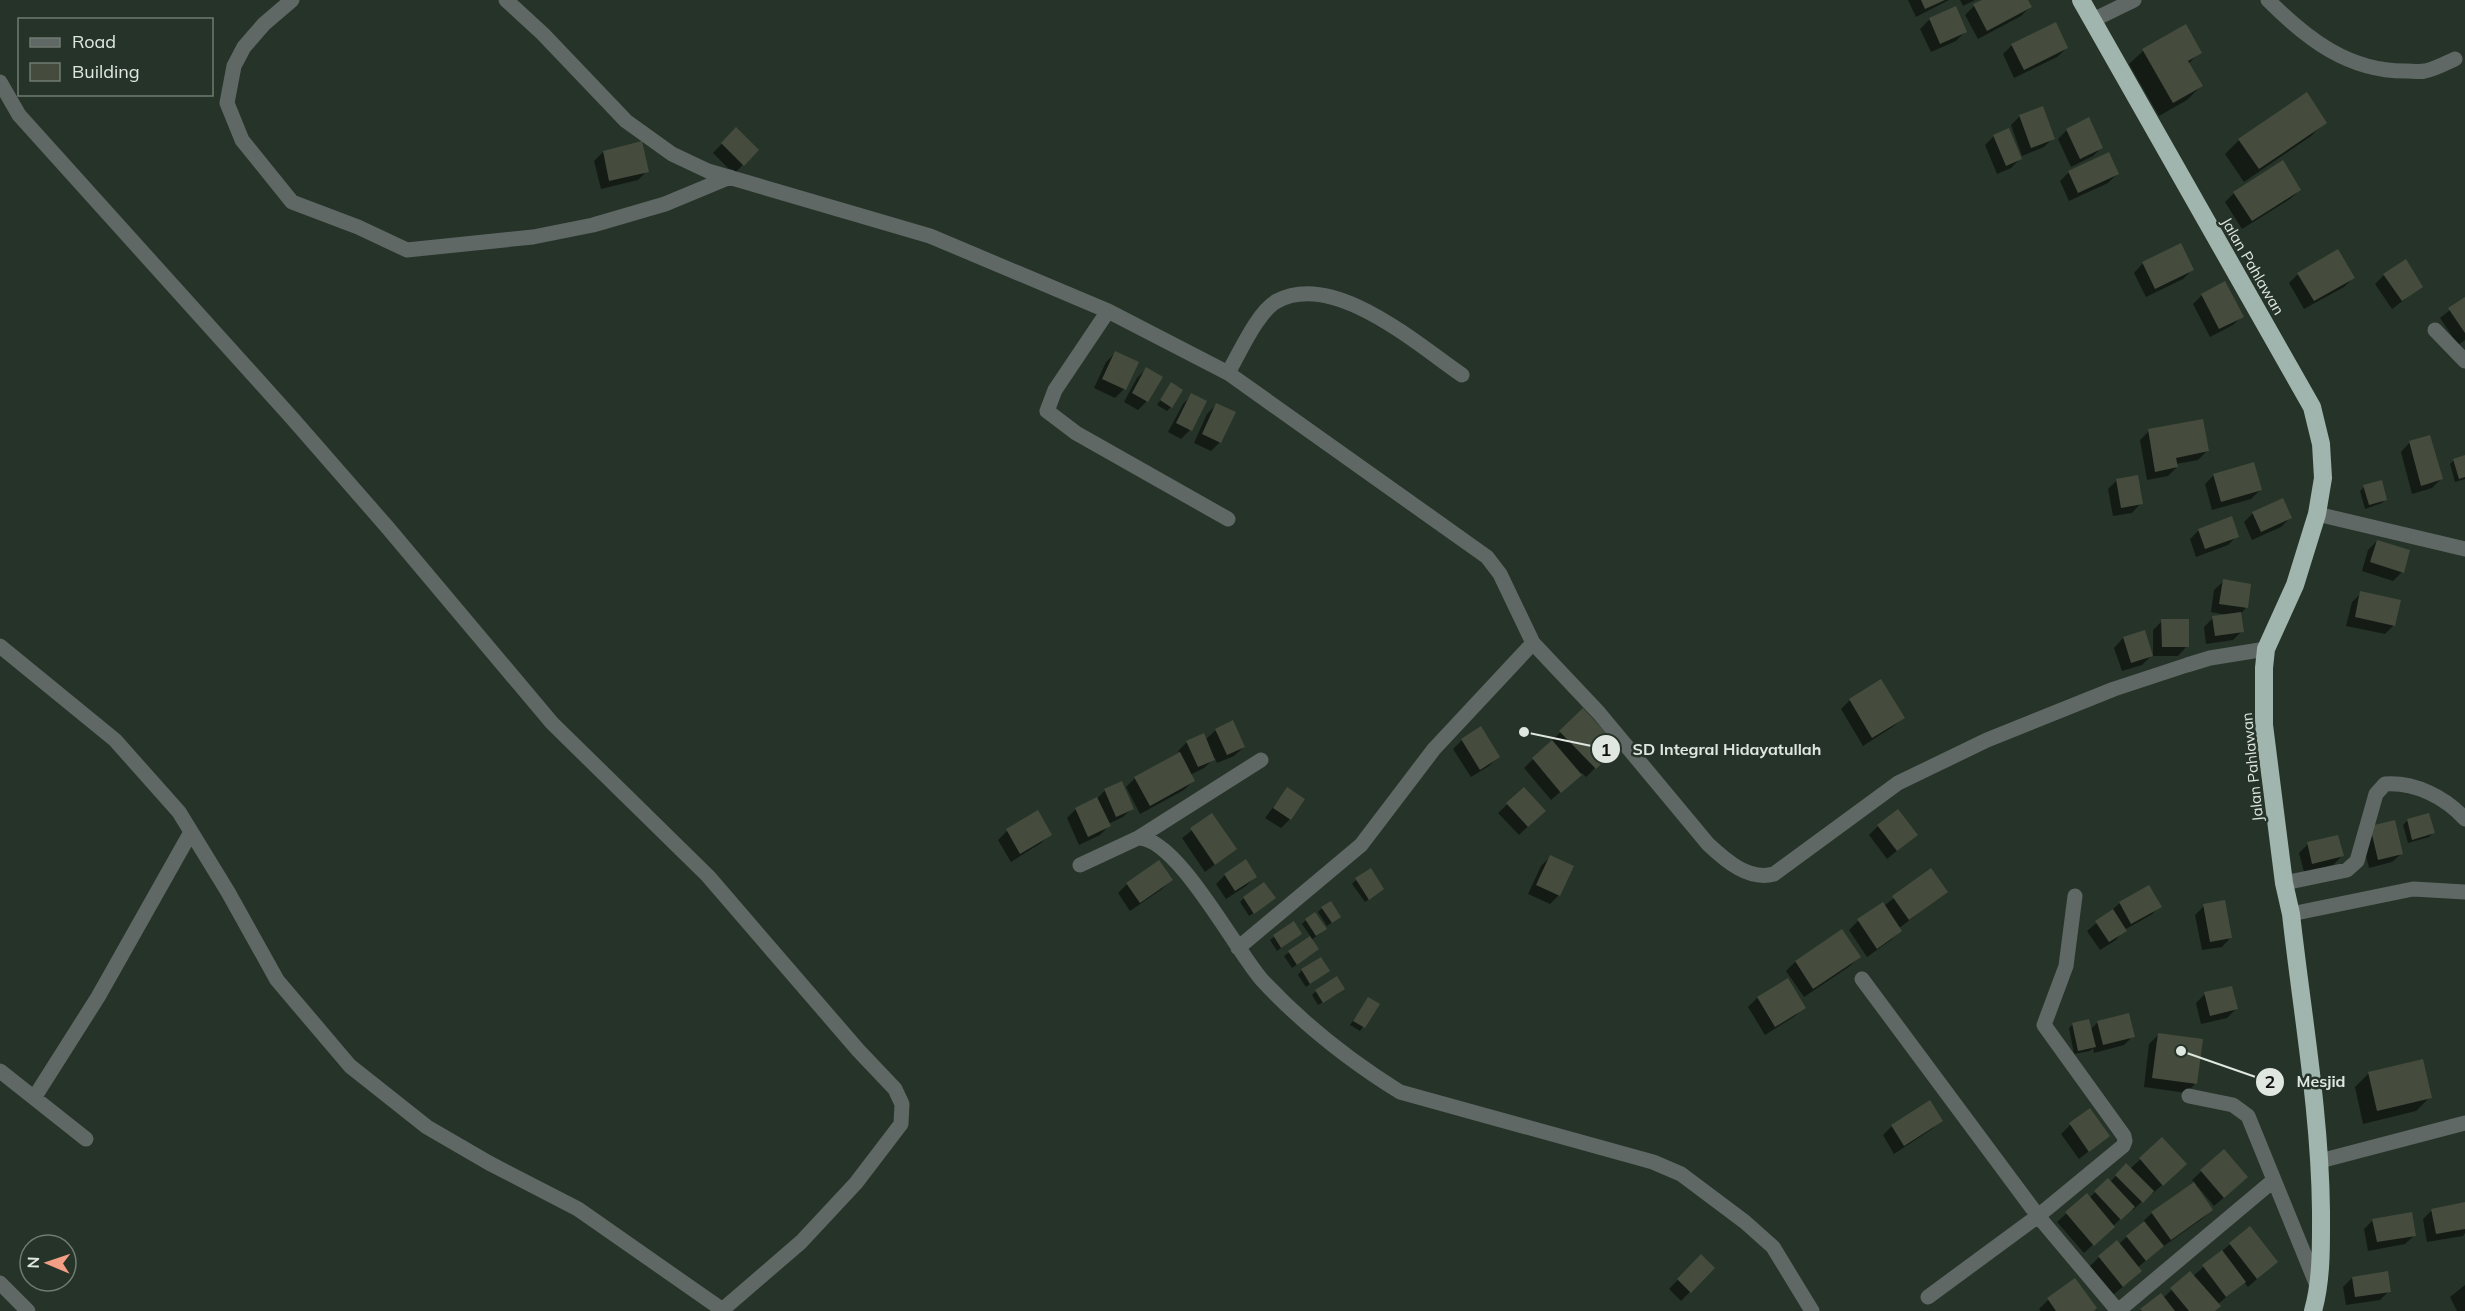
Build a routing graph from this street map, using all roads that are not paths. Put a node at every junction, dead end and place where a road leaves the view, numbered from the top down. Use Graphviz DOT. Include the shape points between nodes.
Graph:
graph roads {
  1 [pos="292,0"];
  2 [pos="506,0"];
  3 [pos="2081,0"];
  4 [pos="2134,0"];
  5 [pos="2268,0"];
  6 [pos="2093,20"];
  7 [pos="2455,59"];
  8 [pos="0,82"];
  9 [pos="730,177"];
  10 [pos="1108,311"];
  11 [pos="2435,330"];
  12 [pos="2465,361"];
  13 [pos="1228,373"];
  14 [pos="1462,375"];
  15 [pos="2317,514"];
  16 [pos="1228,519"];
  17 [pos="2465,549"];
  18 [pos="1533,643"];
  19 [pos="0,646"];
  20 [pos="2266,649"];
  21 [pos="1261,760"];
  22 [pos="2465,819"];
  23 [pos="191,832"];
  24 [pos="1138,838"];
  25 [pos="1080,865"];
  26 [pos="2284,884"];
  27 [pos="2465,892"];
  28 [pos="2075,896"];
  29 [pos="2290,914"];
  30 [pos="1238,948"];
  31 [pos="1862,979"];
  32 [pos="0,1071"];
  33 [pos="2189,1096"];
  34 [pos="34,1098"];
  35 [pos="2465,1123"];
  36 [pos="86,1139"];
  37 [pos="2320,1161"];
  38 [pos="2274,1180"];
  39 [pos="2038,1216"];
  40 [pos="0,1283"];
  41 [pos="2318,1288"];
  42 [pos="1928,1297"];
  43 [pos="28,1311"];
  44 [pos="722,1311"];
  45 [pos="1812,1311"];
  46 [pos="2118,1311"];
  47 [pos="2313,1311"];
  1 -- 9 [label="street" via="264,24 234,66 227,103 242,140 292,202 407,250 533,237 593,225 665,204"];
  2 -- 9 [label="street" via="626,120 672,154"];
  3 -- 6 [label="highway, Jalan Pahlawan"];
  4 -- 6 [label="street"];
  5 -- 7 [label="street" via="2324,49 2362,66 2426,71"];
  6 -- 15 [label="highway, Jalan Pahlawan" via="2312,407 2321,444 2323,478"];
  8 -- 44 [label="street" via="19,115 292,418 552,723 708,876 895,1089 902,1104 901,1124 856,1183 801,1242"];
  9 -- 10 [label="street" via="930,237"];
  10 -- 13 [label="street"];
  10 -- 16 [label="street" via="1055,390 1047,411 1076,433"];
  11 -- 12 [label="street"];
  13 -- 14 [label="street" via="1263,314 1276,301 1312,294 1332,296 1373,314"];
  13 -- 18 [label="street" via="1487,556 1500,574"];
  15 -- 17 [label="street"];
  15 -- 20 [label="highway, Jalan Pahlawan" via="2295,585"];
  18 -- 20 [label="street" via="1599,713 1708,843 1752,876 1764,877 1774,874 1898,783 1987,740 2114,689 2187,665"];
  18 -- 30 [label="street" via="1434,750 1361,845"];
  19 -- 23 [label="street" via="122,746 179,812"];
  20 -- 26 [label="highway, Jalan Pahlawan" via="2264,725"];
  21 -- 24 [label="street"];
  22 -- 26 [label="street" via="2430,793 2402,783 2385,784 2376,794 2357,861 2347,870"];
  23 -- 34 [label="street" via="98,997"];
  23 -- 44 [label="street" via="277,980 350,1066 427,1128 578,1209"];
  24 -- 25 [label="street"];
  24 -- 30 [label="street" via="1146,839 1185,868"];
  26 -- 29 [label="highway, Jalan Pahlawan"];
  27 -- 29 [label="street" via="2413,889"];
  28 -- 39 [label="street" via="2066,966 2044,1025 2125,1141"];
  29 -- 37 [label="highway, Jalan Pahlawan"];
  30 -- 45 [label="street" via="1261,978 1311,1028 1400,1092 1653,1162 1681,1174 1773,1247"];
  31 -- 39 [label="street"];
  32 -- 34 [label="street"];
  33 -- 38 [label="street" via="2242,1110"];
  34 -- 36 [label="street"];
  35 -- 37 [label="street"];
  37 -- 41 [label="highway, Jalan Pahlawan"];
  38 -- 41 [label="street"];
  38 -- 46 [label="street"];
  39 -- 42 [label="street"];
  39 -- 46 [label="street"];
  40 -- 43 [label="street"];
  41 -- 47 [label="highway, Jalan Pahlawan"];
}
